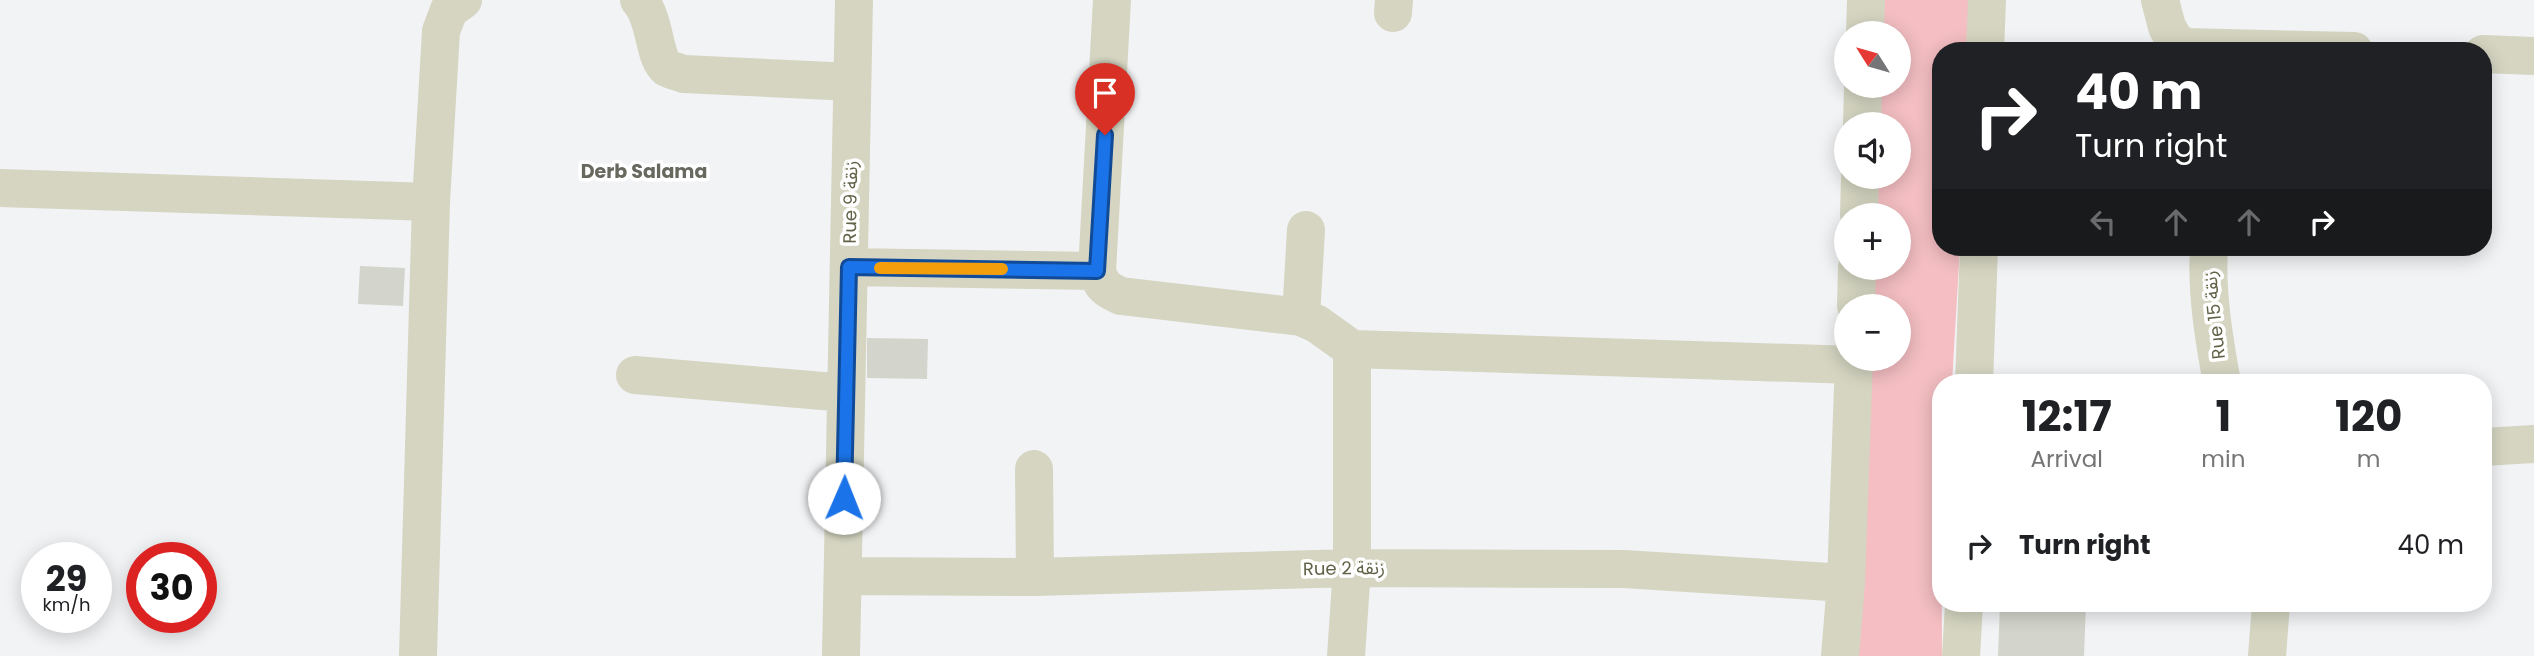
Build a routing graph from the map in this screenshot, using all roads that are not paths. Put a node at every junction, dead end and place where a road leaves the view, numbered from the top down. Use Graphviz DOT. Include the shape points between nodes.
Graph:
graph roads {
  1 [pos="463,0"];
  2 [pos="639,0"];
  3 [pos="854,0"];
  4 [pos="1112,0"];
  5 [pos="1866,0"];
  6 [pos="1987,0"];
  7 [pos="2161,0"];
  8 [pos="1865,21"];
  9 [pos="1986,42"];
  10 [pos="2177,42"];
  11 [pos="2492,54"];
  12 [pos="2534,56"];
  13 [pos="852,82"];
  14 [pos="0,188"];
  15 [pos="431,202"];
  16 [pos="1306,230"];
  17 [pos="1979,256"];
  18 [pos="2209,256"];
  19 [pos="849,267"];
  20 [pos="1097,271"];
  21 [pos="1301,317"];
  22 [pos="1352,349"];
  23 [pos="1834,361"];
  24 [pos="1854,371"];
  25 [pos="1974,374"];
  26 [pos="2220,374"];
  27 [pos="635,375"];
  28 [pos="846,393"];
  29 [pos="2534,444"];
  30 [pos="2492,446"];
  31 [pos="1034,469"];
  32 [pos="1352,568"];
  33 [pos="843,576"];
  34 [pos="1035,577"];
  35 [pos="1846,583"];
  36 [pos="1964,612"];
  37 [pos="2270,612"];
  38 [pos="418,656"];
  39 [pos="841,656"];
  40 [pos="1346,656"];
  41 [pos="1840,656"];
  42 [pos="1961,656"];
  43 [pos="2267,656"];
  1 -- 15 [label="street" via="449,10 441,31"];
  2 -- 13 [label="street" via="650,17 660,59 668,68 684,74"];
  3 -- 13 [label="street, Rue 9 زنقة"];
  4 -- 20 [label="street"];
  5 -- 8 [label="street"];
  6 -- 9 [label="street"];
  7 -- 10 [label="street" via="2167,27"];
  11 -- 12 [label="street"];
  13 -- 19 [label="street, Rue 9 زنقة"];
  14 -- 15 [label="street"];
  15 -- 38 [label="street"];
  16 -- 21 [label="street"];
  17 -- 25 [label="street"];
  18 -- 26 [label="street, Rue 15 زنقة"];
  19 -- 20 [label="street"];
  19 -- 28 [label="street, Rue 9 زنقة"];
  20 -- 21 [label="street" via="1100,282 1121,296"];
  21 -- 22 [label="street"];
  22 -- 23 [label="street"];
  22 -- 32 [label="street"];
  24 -- 35 [label="street"];
  27 -- 28 [label="street"];
  28 -- 33 [label="street, Rue 9 زنقة"];
  29 -- 30 [label="street"];
  31 -- 34 [label="street"];
  32 -- 34 [label="street, Rue 2 زنقة"];
  32 -- 35 [label="street, Rue 2 زنقة" via="1624,569"];
  32 -- 40 [label="street"];
  33 -- 34 [label="street, Rue 2 زنقة"];
  33 -- 39 [label="street, Rue 9 زنقة"];
  35 -- 41 [label="street"];
  36 -- 42 [label="street"];
  37 -- 43 [label="street"];
}
